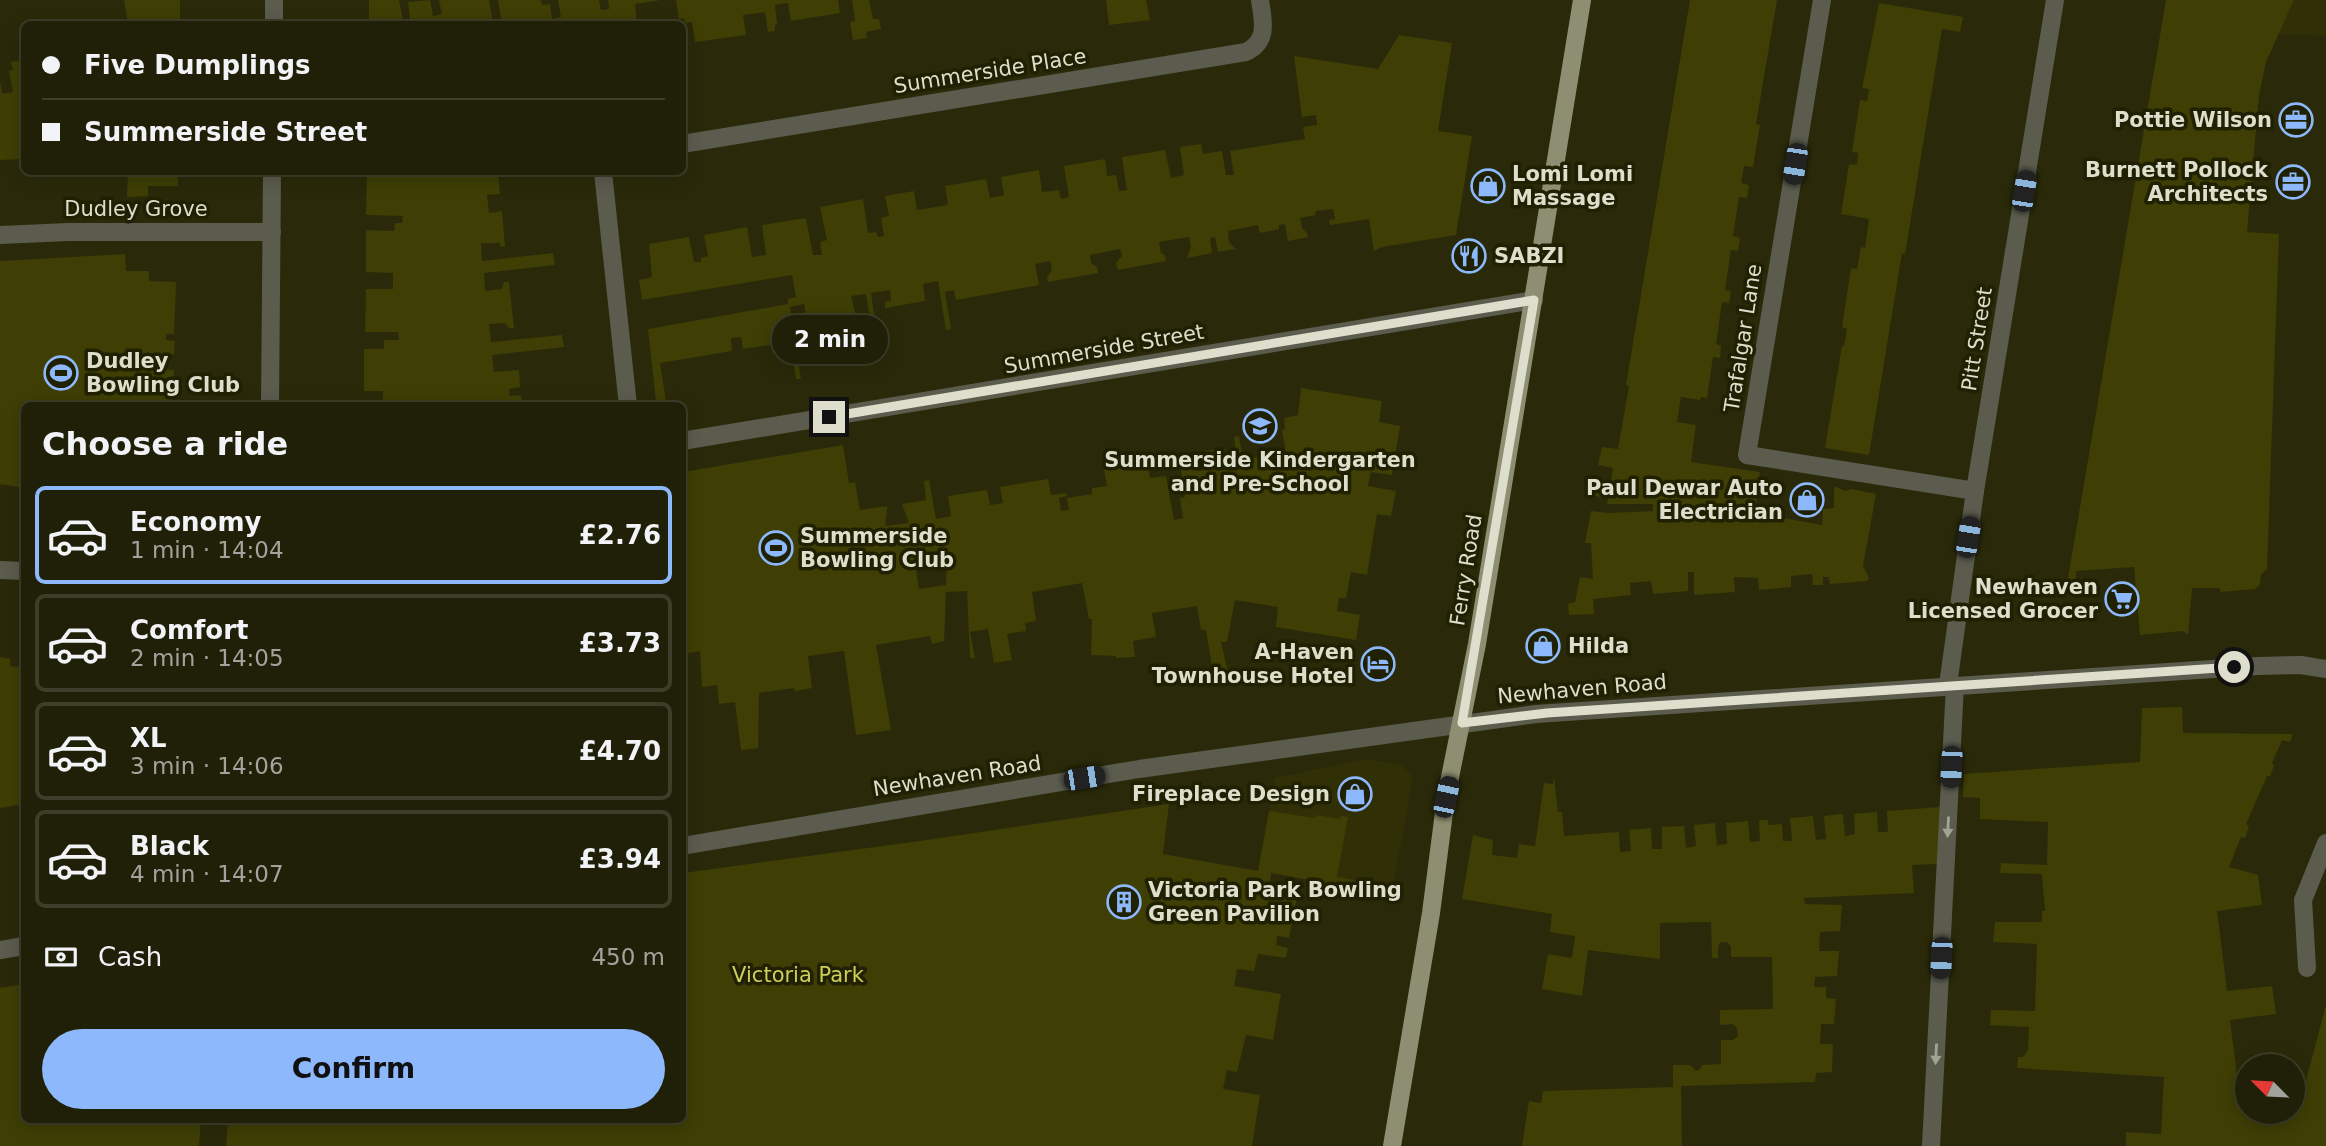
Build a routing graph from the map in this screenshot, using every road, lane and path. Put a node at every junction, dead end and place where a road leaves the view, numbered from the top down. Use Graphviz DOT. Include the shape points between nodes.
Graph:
graph roads {
  1 [pos="274,0"];
  2 [pos="1260,0"];
  3 [pos="1582,0"];
  4 [pos="1822,0"];
  5 [pos="2055,0"];
  6 [pos="274,21"];
  7 [pos="686,144"];
  8 [pos="272,175"];
  9 [pos="603,175"];
  10 [pos="272,232"];
  11 [pos="0,235"];
  12 [pos="1534,300"];
  13 [pos="270,402"];
  14 [pos="628,402"];
  15 [pos="686,440"];
  16 [pos="1975,491"];
  17 [pos="0,570"];
  18 [pos="21,571"];
  19 [pos="2326,669"];
  20 [pos="1951,685"];
  21 [pos="1462,723"];
  22 [pos="2326,843"];
  23 [pos="686,845"];
  24 [pos="21,946"];
  25 [pos="0,950"];
  26 [pos="2307,968"];
  27 [pos="1392,1146"];
  28 [pos="1931,1146"];
  1 -- 6 [label="street"];
  2 -- 7 [label="street, Summerside Place" via="1262,38 1246,52"];
  3 -- 12 [label="main road, Ferry Road"];
  4 -- 16 [label="street, Trafalgar Lane" via="1747,455"];
  5 -- 16 [label="street, Pitt Street"];
  8 -- 10 [label="street"];
  9 -- 14 [label="street"];
  10 -- 11 [label="street, Dudley Grove"];
  10 -- 13 [label="street"];
  12 -- 15 [label="street, Summerside Street"];
  12 -- 21 [label="main road, Ferry Road"];
  16 -- 20 [label="street, Pitt Street"];
  17 -- 18 [label="street"];
  19 -- 20 [label="street, Newhaven Road" via="2301,665"];
  20 -- 21 [label="street, Newhaven Road"];
  20 -- 28 [label="street, Pitt Street, one-way"];
  21 -- 23 [label="street, Newhaven Road" via="1139,769"];
  21 -- 27 [label="main road, Ferry Road" via="1446,797"];
  22 -- 26 [label="street" via="2303,900"];
  24 -- 25 [label="street"];
}
